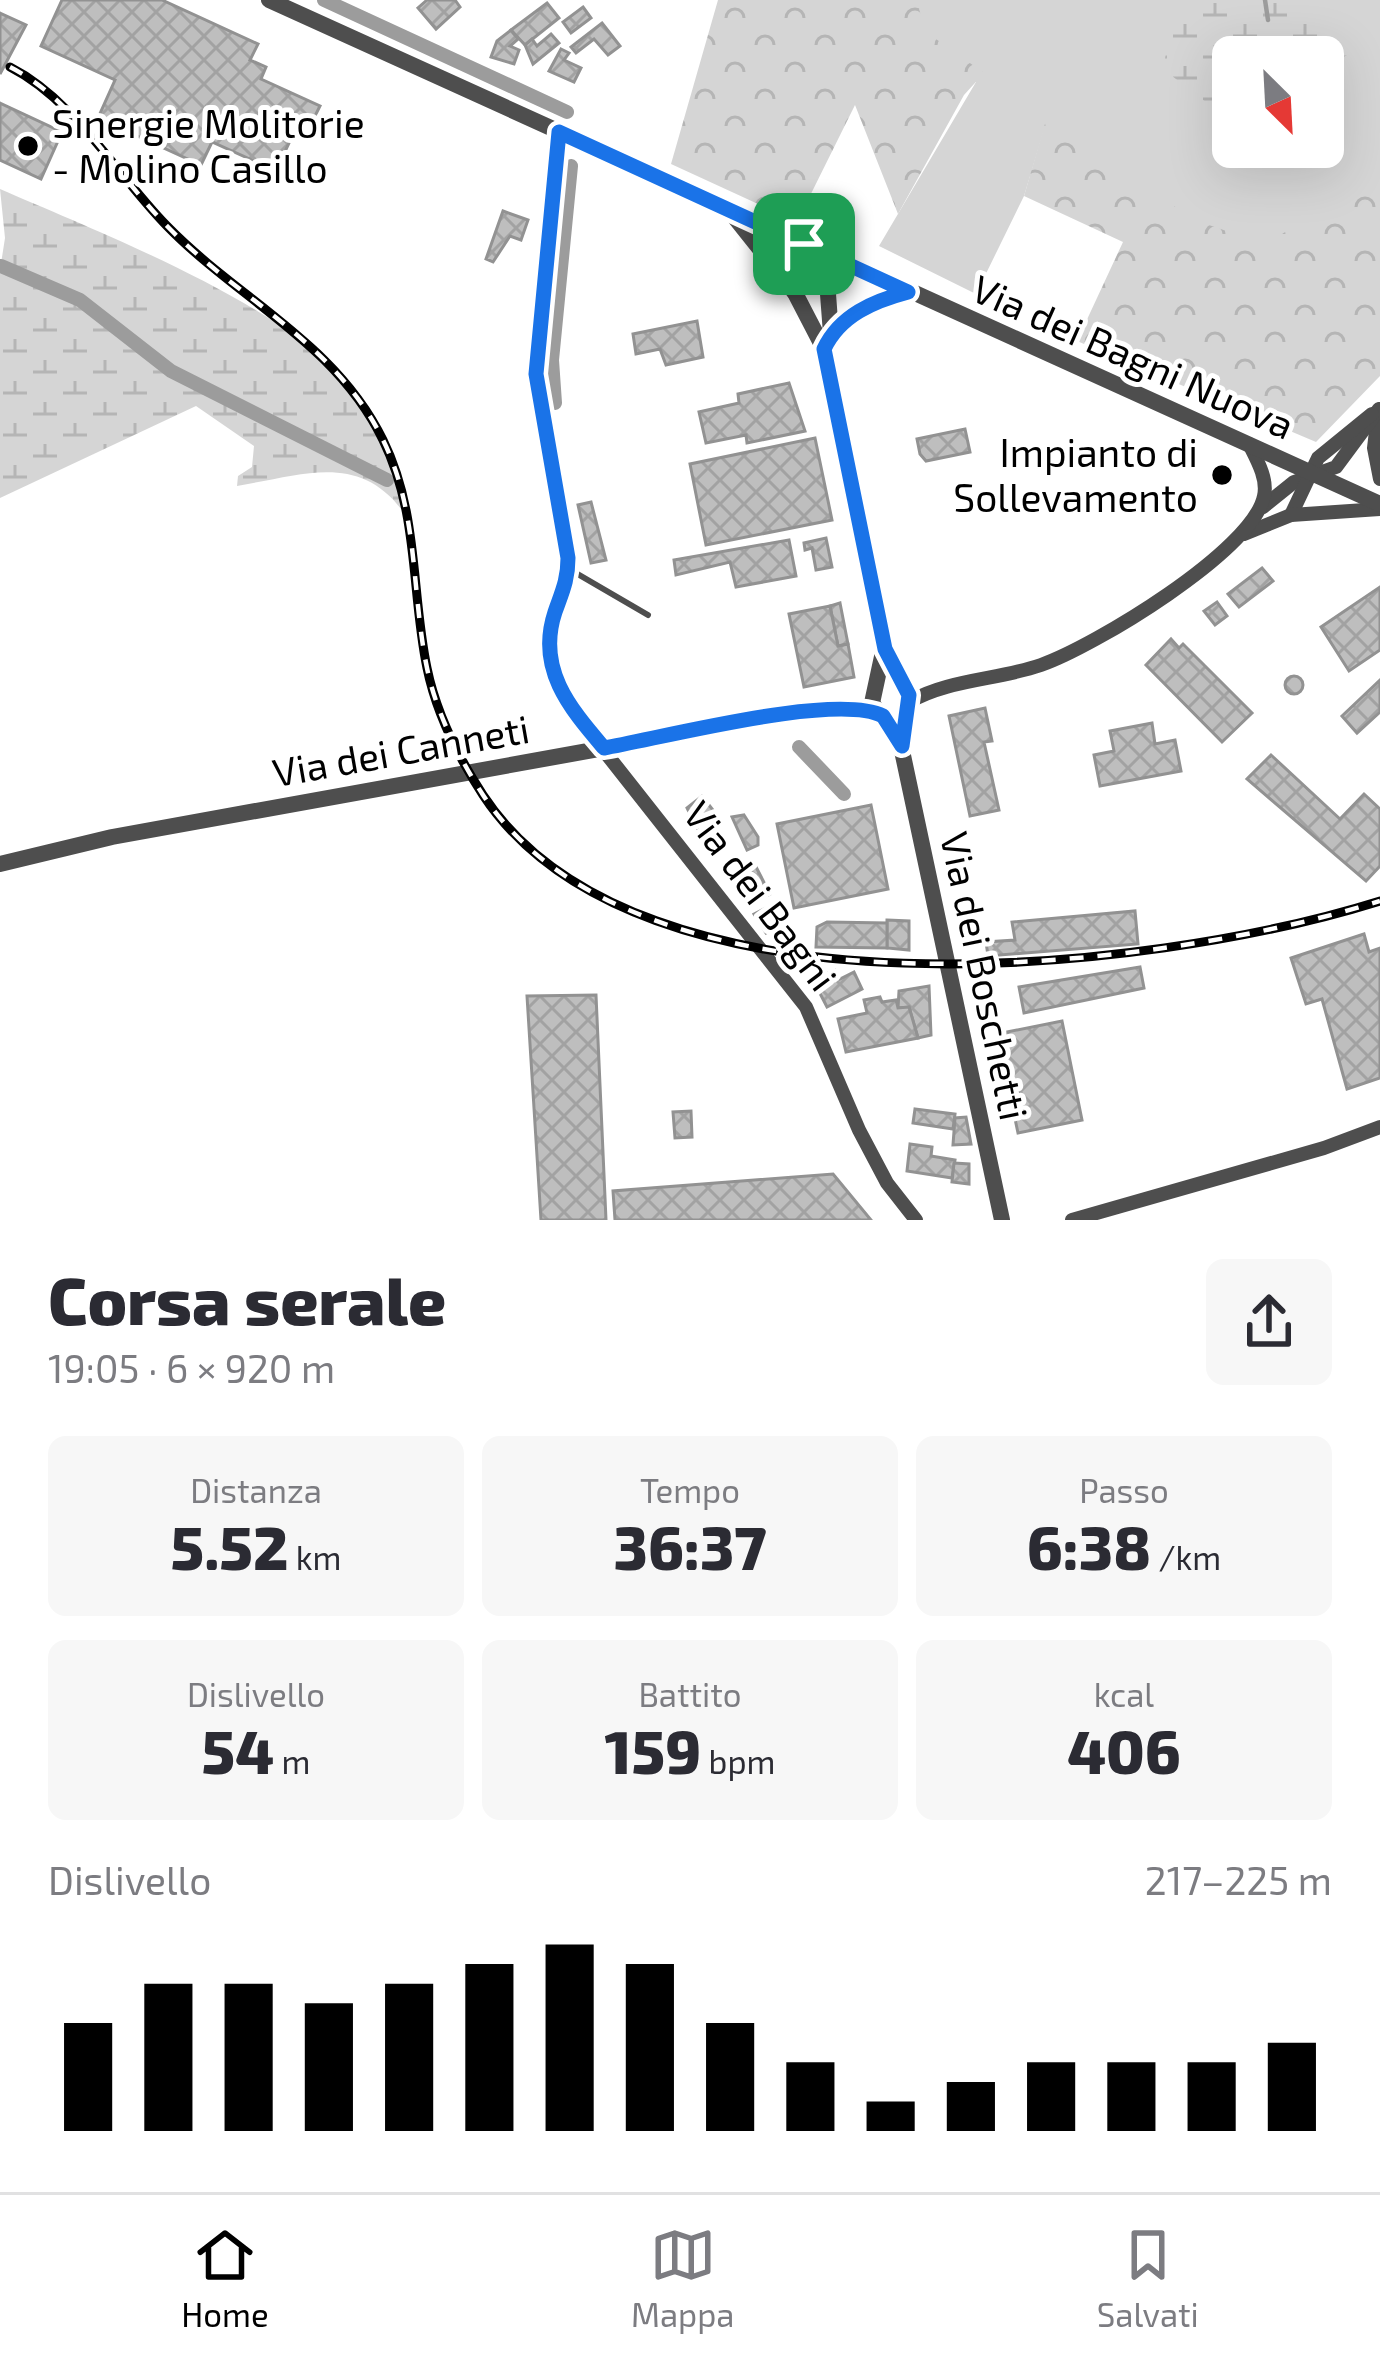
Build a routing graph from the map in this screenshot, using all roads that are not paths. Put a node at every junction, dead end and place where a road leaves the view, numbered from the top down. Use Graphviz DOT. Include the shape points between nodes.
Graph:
graph roads {
  1 [pos="269,0"];
  2 [pos="559,132"];
  3 [pos="729,210"];
  4 [pos="825,254"];
  5 [pos="908,292"];
  6 [pos="795,293"];
  7 [pos="828,342"];
  8 [pos="1379,408"];
  9 [pos="1250,444"];
  10 [pos="1314,474"];
  11 [pos="1380,479"];
  12 [pos="1380,507"];
  13 [pos="1259,511"];
  14 [pos="1291,515"];
  15 [pos="1239,536"];
  16 [pos="569,573"];
  17 [pos="648,615"];
  18 [pos="551,667"];
  19 [pos="888,684"];
  20 [pos="944,687"];
  21 [pos="907,706"];
  22 [pos="815,710"];
  23 [pos="880,714"];
  24 [pos="902,746"];
  25 [pos="604,748"];
  26 [pos="0,864"];
  27 [pos="1380,1127"];
  28 [pos="916,1220"];
  29 [pos="1002,1220"];
  30 [pos="1072,1220"];
  1 -- 2 [label="street, Via dei Bagni Nuova"];
  2 -- 3 [label="street, Via dei Bagni Nuova"];
  2 -- 16 [label="lane" via="536,374"];
  3 -- 4 [label="street, Via dei Bagni Nuova"];
  3 -- 6 [label="street, Via dei Boschetti"];
  4 -- 5 [label="street, Via dei Bagni Nuova"];
  4 -- 6 [label="street" via="803,269"];
  4 -- 7 [label="street, Via dei Boschetti"];
  5 -- 7 [label="street" via="860,310"];
  5 -- 9 [label="street, Via dei Bagni Nuova"];
  6 -- 7 [label="street, Via dei Boschetti"];
  7 -- 19 [label="street, Via dei Boschetti"];
  8 -- 10 [label="street, Via dei Canneti" via="1346,456"];
  8 -- 11 [label="street" via="1373,448"];
  9 -- 10 [label="street, Via dei Bagni Nuova"];
  9 -- 13 [label="street" via="1266,493"];
  10 -- 12 [label="street, Via dei Bagni Nuova"];
  10 -- 13 [label="street, Via dei Canneti"];
  10 -- 14 [label="street"];
  12 -- 14 [label="street, Via dei Canneti"];
  13 -- 15 [label="street, Via dei Canneti"];
  14 -- 15 [label="street, Via dei Canneti"];
  15 -- 20 [label="street, Via dei Canneti" via="1140,613 1069,655"];
  16 -- 17 [label="lane"];
  16 -- 18 [label="lane" via="555,614"];
  18 -- 25 [label="street, Via dei Bagni" via="558,690"];
  19 -- 20 [label="street, Via dei Canneti"];
  19 -- 21 [label="street, Via dei Boschetti"];
  19 -- 22 [label="street, Via dei Canneti"];
  19 -- 23 [label="street, Via dei Boschetti"];
  20 -- 21 [label="street, Via dei Canneti"];
  21 -- 23 [label="street, Via dei Canneti"];
  21 -- 24 [label="street, Via dei Boschetti"];
  22 -- 23 [label="street, Via dei Canneti"];
  22 -- 25 [label="street, Via dei Canneti"];
  23 -- 24 [label="street, Via dei Boschetti"];
  24 -- 29 [label="street, Via dei Boschetti"];
  25 -- 26 [label="street, Via dei Canneti"];
  25 -- 28 [label="street, Via dei Bagni" via="806,1007 859,1130"];
  27 -- 30 [label="street"];
}
